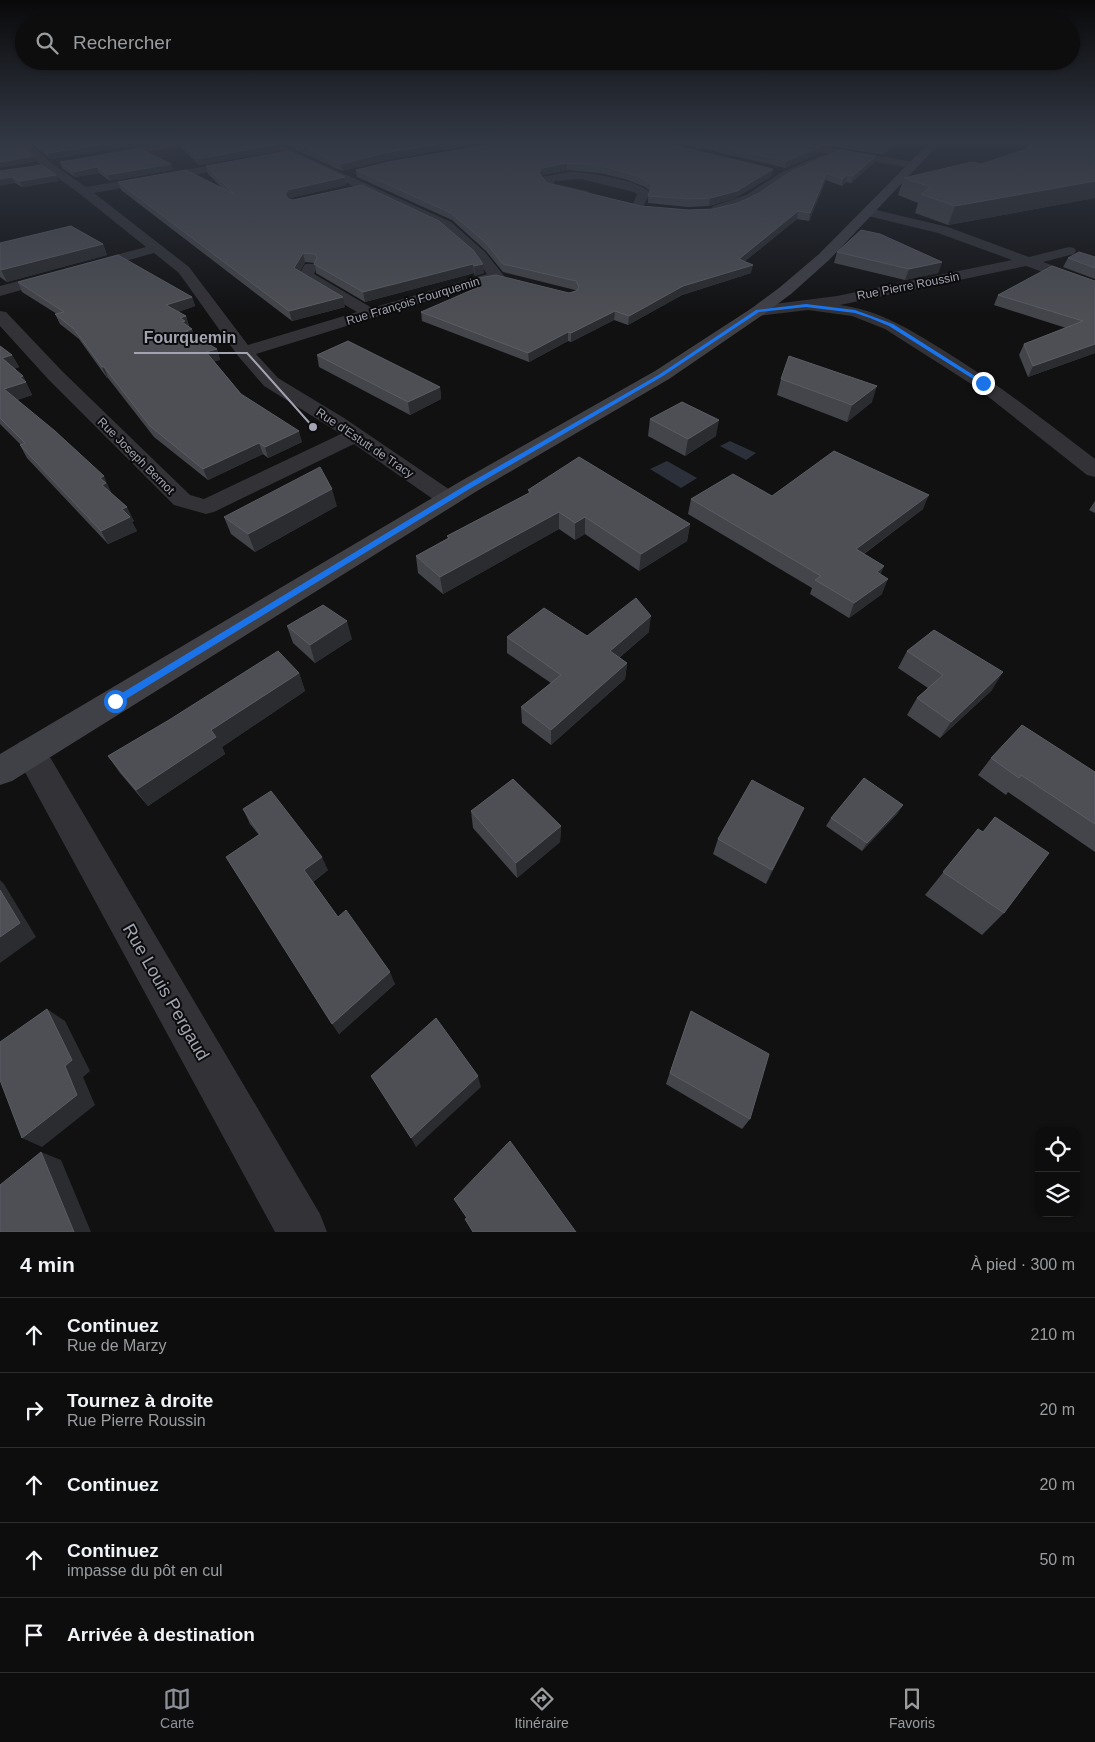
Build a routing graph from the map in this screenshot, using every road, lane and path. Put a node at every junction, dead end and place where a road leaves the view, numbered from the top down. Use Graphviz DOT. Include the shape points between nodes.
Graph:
graph roads {
  1 [pos="96,200"];
  2 [pos="394,200"];
  3 [pos="641,200"];
  4 [pos="744,200"];
  5 [pos="879,200"];
  6 [pos="638,206"];
  7 [pos="702,212"];
  8 [pos="868,212"];
  9 [pos="157,248"];
  10 [pos="1069,251"];
  11 [pos="1028,262"];
  12 [pos="310,267"];
  13 [pos="1095,286"];
  14 [pos="0,291"];
  15 [pos="850,306"];
  16 [pos="758,311"];
  17 [pos="369,314"];
  18 [pos="0,316"];
  19 [pos="244,352"];
  20 [pos="356,435"];
  21 [pos="1095,470"];
  22 [pos="448,499"];
  23 [pos="15,762"];
  24 [pos="302,1232"];
  1 -- 9 [label="street, Rue d'Estutt de Tracy"];
  2 -- 17 [label="street, Rue François Fourquemin" via="446,225 504,280 487,278"];
  3 -- 6 [label="street"];
  4 -- 7 [label="street"];
  5 -- 8 [label="main road"];
  8 -- 11 [label="street" via="943,230"];
  8 -- 16 [label="main road" via="824,257"];
  9 -- 14 [label="street"];
  9 -- 19 [label="street, Rue d'Estutt de Tracy" via="184,270"];
  10 -- 11 [label="street, Rue Pierre Roussin"];
  11 -- 13 [label="street"];
  11 -- 15 [label="street, Rue Pierre Roussin"];
  12 -- 17 [label="street" via="306,276"];
  15 -- 16 [label="street" via="806,305"];
  15 -- 21 [label="street" via="891,325 983,383"];
  16 -- 22 [label="main road" via="662,375"];
  17 -- 19 [label="street, Rue François Fourquemin"];
  18 -- 20 [label="street, Rue Joseph Bernot" via="182,500 206,507"];
  19 -- 20 [label="street, Rue d'Estutt de Tracy" via="271,382"];
  20 -- 22 [label="street, Rue d'Estutt de Tracy"];
  22 -- 23 [label="main road"];
  23 -- 24 [label="street, Rue Louis Pergaud"];
}
